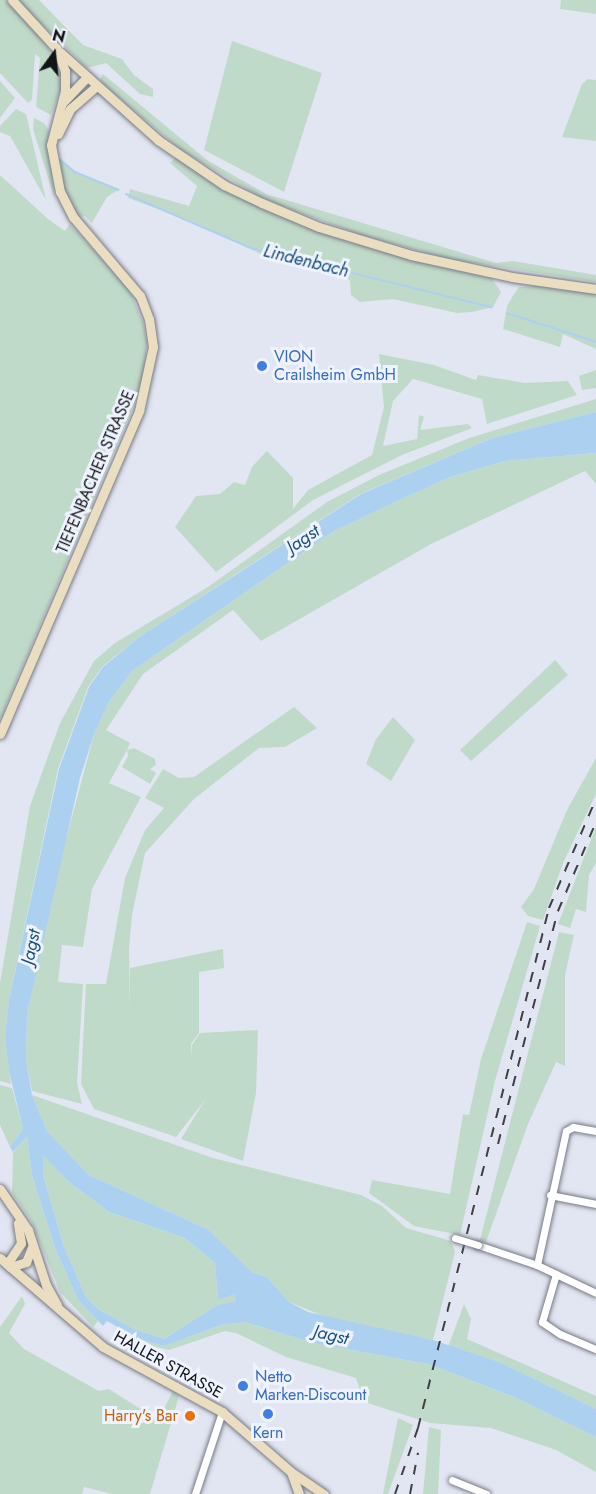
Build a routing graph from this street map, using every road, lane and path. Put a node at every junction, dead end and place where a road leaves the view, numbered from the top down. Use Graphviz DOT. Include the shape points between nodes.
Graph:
graph roads {
  1 [pos="12,0"];
  2 [pos="56,48"];
  3 [pos="86,78"];
  4 [pos="95,87"];
  5 [pos="60,108"];
  6 [pos="54,166"];
  7 [pos="596,289"];
  8 [pos="0,734"];
  9 [pos="596,1131"];
  10 [pos="0,1189"];
  11 [pos="550,1195"];
  12 [pos="596,1204"];
  13 [pos="11,1206"];
  14 [pos="454,1239"];
  15 [pos="32,1242"];
  16 [pos="6,1263"];
  17 [pos="537,1265"];
  18 [pos="556,1274"];
  19 [pos="596,1293"];
  20 [pos="62,1312"];
  21 [pos="596,1349"];
  22 [pos="222,1412"];
  23 [pos="291,1472"];
  24 [pos="452,1479"];
  25 [pos="319,1493"];
  26 [pos="195,1494"];
  27 [pos="299,1494"];
  28 [pos="486,1494"];
  1 -- 2 [label="main road, TIEFENBACHER STRASSE"];
  2 -- 3 [label="main road"];
  2 -- 5 [label="main road, TIEFENBACHER STRASSE" via="66,78"];
  3 -- 4 [label="main road"];
  3 -- 5 [label="main road, TIEFENBACHER STRASSE"];
  4 -- 6 [label="main road, TIEFENBACHER STRASSE" via="62,121"];
  4 -- 7 [label="main road" via="188,162 225,185 319,226 464,267"];
  5 -- 6 [label="main road, TIEFENBACHER STRASSE" via="51,145"];
  6 -- 8 [label="main road, TIEFENBACHER STRASSE" via="60,192 73,217 140,297 149,319 153,357 139,411"];
  9 -- 11 [label="street" via="566,1131"];
  10 -- 13 [label="main road"];
  11 -- 12 [label="street"];
  11 -- 17 [label="street"];
  13 -- 15 [label="main road"];
  13 -- 16 [label="main road" via="23,1237 19,1249"];
  14 -- 17 [label="street, bridge"];
  15 -- 16 [label="main road" via="29,1259"];
  15 -- 20 [label="main road" via="46,1285"];
  16 -- 20 [label="main road, HALLER STRASSE"];
  17 -- 18 [label="street"];
  18 -- 19 [label="street"];
  18 -- 21 [label="street" via="542,1322"];
  20 -- 22 [label="main road, HALLER STRASSE" via="103,1347"];
  22 -- 23 [label="main road, HALLER STRASSE"];
  22 -- 26 [label="street"];
  23 -- 25 [label="main road, HALLER STRASSE"];
  23 -- 27 [label="main road"];
  24 -- 28 [label="street"];
}
